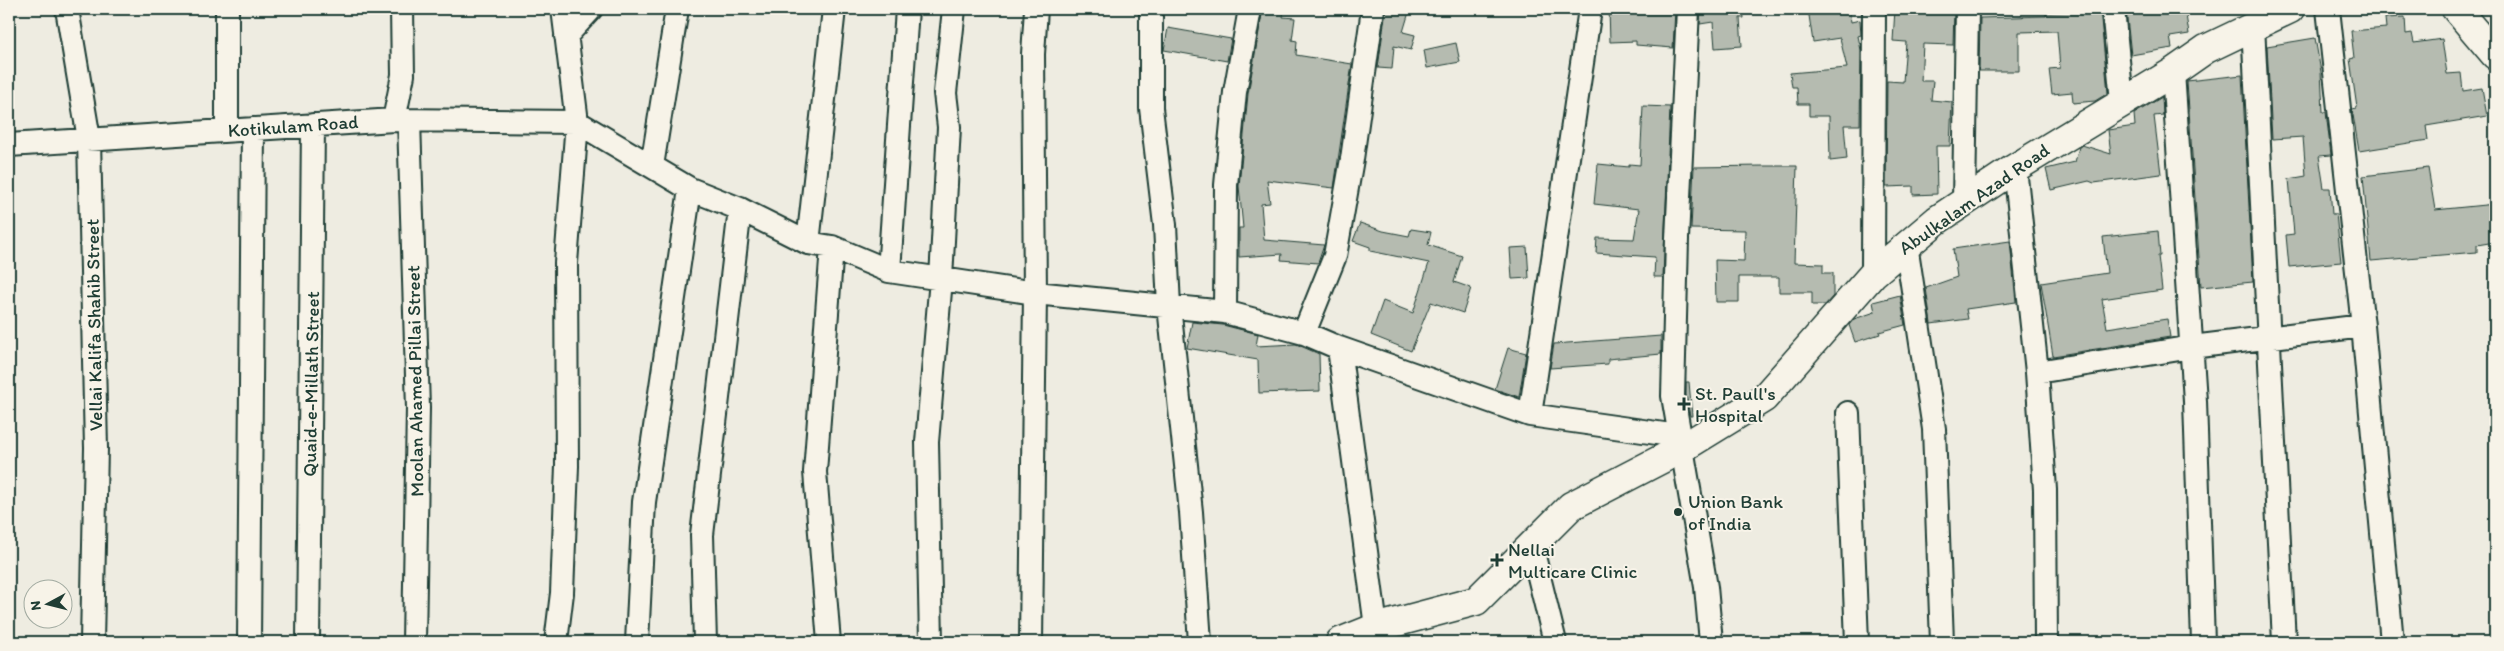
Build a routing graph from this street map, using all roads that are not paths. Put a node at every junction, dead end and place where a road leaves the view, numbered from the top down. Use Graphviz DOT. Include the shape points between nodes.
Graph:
graph roads {
  1 [pos="67,9"];
  2 [pos="227,9"];
  3 [pos="402,9"];
  4 [pos="563,9"];
  5 [pos="591,9"];
  6 [pos="677,9"];
  7 [pos="834,9"];
  8 [pos="907,9"];
  9 [pos="954,9"];
  10 [pos="1036,9"];
  11 [pos="1151,9"];
  12 [pos="1250,9"];
  13 [pos="1373,9"];
  14 [pos="1590,9"];
  15 [pos="1688,9"];
  16 [pos="1874,9"];
  17 [pos="1967,9"];
  18 [pos="2113,9"];
  19 [pos="2328,9"];
  20 [pos="2456,9"];
  21 [pos="2271,14"];
  22 [pos="566,36"];
  23 [pos="2495,55"];
  24 [pos="2173,72"];
  25 [pos="2122,101"];
  26 [pos="402,120"];
  27 [pos="577,122"];
  28 [pos="313,125"];
  29 [pos="254,128"];
  30 [pos="227,130"];
  31 [pos="89,139"];
  32 [pos="9,145"];
  33 [pos="652,166"];
  34 [pos="2015,168"];
  35 [pos="690,189"];
  36 [pos="1964,202"];
  37 [pos="740,209"];
  38 [pos="808,244"];
  39 [pos="1906,244"];
  40 [pos="832,247"];
  41 [pos="889,271"];
  42 [pos="1873,274"];
  43 [pos="942,279"];
  44 [pos="1035,293"];
  45 [pos="1170,306"];
  46 [pos="1225,312"];
  47 [pos="2363,326"];
  48 [pos="1304,333"];
  49 [pos="2270,337"];
  50 [pos="2192,347"];
  51 [pos="1339,348"];
  52 [pos="2037,372"];
  53 [pos="1848,413"];
  54 [pos="1530,415"];
  55 [pos="1680,443"];
  56 [pos="1531,544"];
  57 [pos="1377,635"];
  58 [pos="92,642"];
  59 [pos="248,642"];
  60 [pos="308,642"];
  61 [pos="414,642"];
  62 [pos="556,642"];
  63 [pos="637,642"];
  64 [pos="705,642"];
  65 [pos="829,642"];
  66 [pos="931,642"];
  67 [pos="1031,642"];
  68 [pos="1200,642"];
  69 [pos="1340,642"];
  70 [pos="1555,642"];
  71 [pos="1711,642"];
  72 [pos="1857,642"];
  73 [pos="1942,642"];
  74 [pos="2046,642"];
  75 [pos="2203,642"];
  76 [pos="2284,642"];
  77 [pos="2392,642"];
  1 -- 31 [label="street, Vellai Kalifa Shahib Street"];
  2 -- 30 [label="street"];
  3 -- 26 [label="street, Moolan Ahamed Pillai Street"];
  4 -- 22 [label="street"];
  5 -- 22 [label="street"];
  6 -- 33 [label="street"];
  7 -- 38 [label="street"];
  8 -- 41 [label="street"];
  9 -- 43 [label="street" via="945,93 949,127"];
  10 -- 44 [label="street" via="1033,54"];
  11 -- 45 [label="street" via="1151,108 1165,225"];
  12 -- 46 [label="street" via="1235,92 1226,185"];
  13 -- 48 [label="street" via="1335,256"];
  14 -- 54 [label="street"];
  15 -- 55 [label="street" via="1673,396"];
  16 -- 42 [label="street"];
  17 -- 36 [label="street"];
  18 -- 25 [label="street"];
  19 -- 47 [label="street"];
  20 -- 23 [label="main road"];
  21 -- 24 [label="main road, Abulkalam Azad Road" via="2206,49"];
  21 -- 49 [label="street" via="2256,117"];
  22 -- 27 [label="street"];
  24 -- 25 [label="main road, Abulkalam Azad Road"];
  24 -- 50 [label="street"];
  25 -- 34 [label="main road, Abulkalam Azad Road"];
  26 -- 27 [label="street, Kotikulam Road"];
  26 -- 28 [label="street, Kotikulam Road"];
  26 -- 61 [label="street, Moolan Ahamed Pillai Street" via="418,408"];
  27 -- 33 [label="street"];
  27 -- 62 [label="street" via="566,263 567,466 562,593"];
  28 -- 29 [label="street, Kotikulam Road"];
  28 -- 60 [label="street, Quaid-e-Millath Street"];
  29 -- 30 [label="street, Kotikulam Road"];
  29 -- 59 [label="street"];
  30 -- 31 [label="street, Kotikulam Road"];
  31 -- 32 [label="street, Kotikulam Road"];
  31 -- 58 [label="street, Vellai Kalifa Shahib Street" via="96,448"];
  33 -- 35 [label="street"];
  34 -- 36 [label="main road, Abulkalam Azad Road"];
  34 -- 52 [label="street"];
  35 -- 37 [label="street"];
  35 -- 63 [label="street" via="644,502"];
  36 -- 39 [label="main road, Abulkalam Azad Road"];
  37 -- 38 [label="street"];
  37 -- 64 [label="street" via="702,536"];
  38 -- 40 [label="street"];
  39 -- 42 [label="main road, Abulkalam Azad Road"];
  39 -- 73 [label="street" via="1934,429"];
  40 -- 41 [label="street"];
  40 -- 65 [label="street" via="815,472"];
  41 -- 43 [label="street"];
  42 -- 55 [label="main road, Abulkalam Azad Road" via="1764,398"];
  43 -- 44 [label="street"];
  43 -- 66 [label="street" via="927,442"];
  44 -- 45 [label="street"];
  44 -- 67 [label="street"];
  45 -- 46 [label="street"];
  45 -- 68 [label="street" via="1191,512"];
  46 -- 48 [label="street"];
  47 -- 49 [label="street"];
  47 -- 77 [label="street"];
  48 -- 51 [label="street"];
  49 -- 50 [label="street"];
  49 -- 76 [label="street"];
  50 -- 52 [label="street"];
  50 -- 75 [label="street"];
  51 -- 54 [label="street"];
  51 -- 57 [label="street"];
  52 -- 74 [label="street" via="2045,490"];
  53 -- 72 [label="street"];
  54 -- 55 [label="street"];
  55 -- 56 [label="main road, Abulkalam Azad Road" via="1571,506"];
  55 -- 71 [label="street" via="1706,587"];
  56 -- 57 [label="main road, Abulkalam Azad Road" via="1476,601"];
  56 -- 70 [label="street"];
  57 -- 69 [label="main road, Abulkalam Azad Road"];
}
